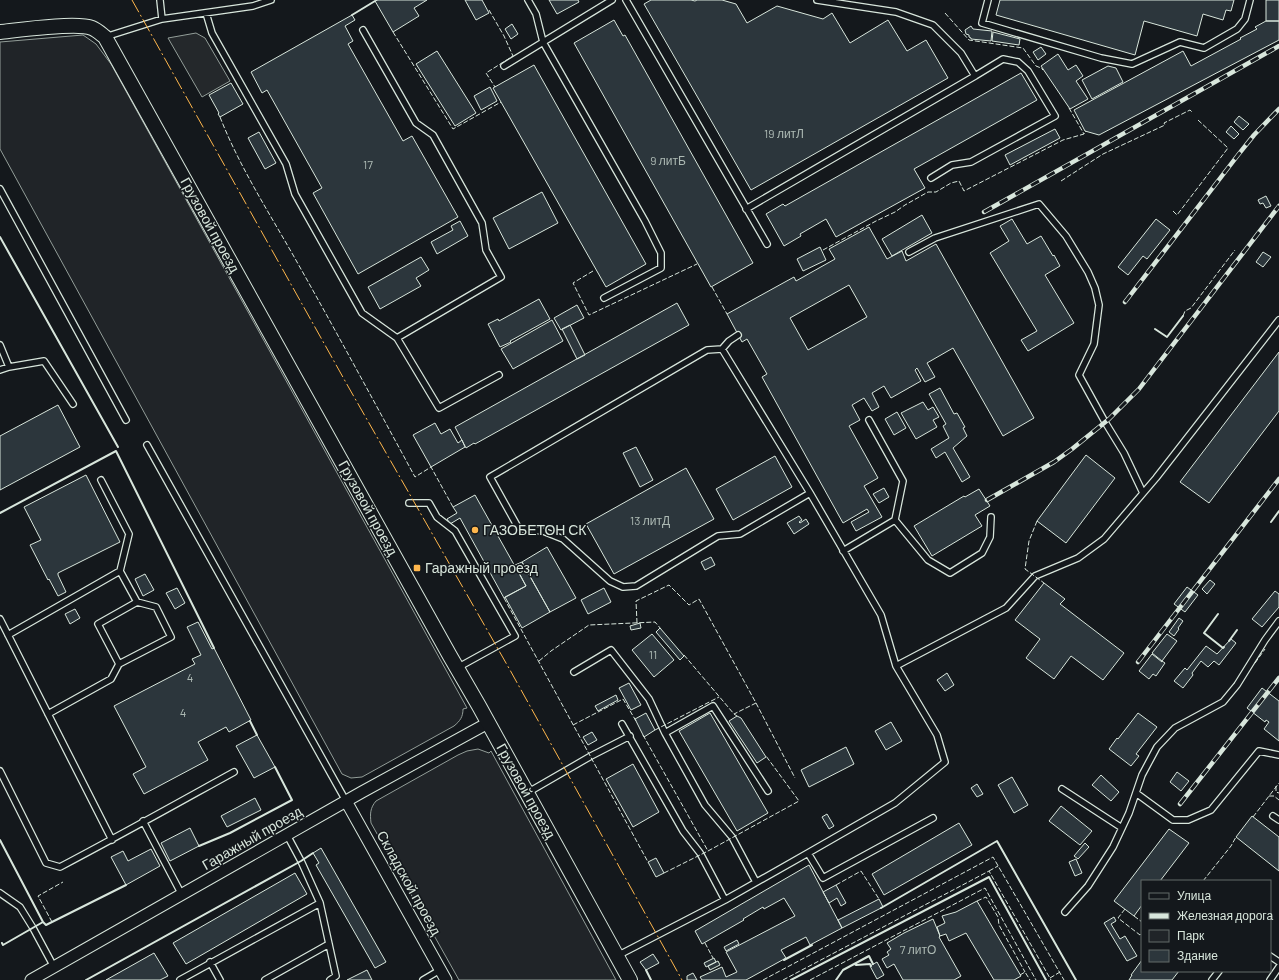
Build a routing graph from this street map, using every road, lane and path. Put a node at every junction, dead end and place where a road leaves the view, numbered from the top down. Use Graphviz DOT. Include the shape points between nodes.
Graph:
graph roads {
  1 [pos="160,0"];
  2 [pos="271,0"];
  3 [pos="528,0"];
  4 [pos="612,0"];
  5 [pos="626,0"];
  6 [pos="817,0"];
  7 [pos="988,0"];
  8 [pos="1250,0"];
  9 [pos="206,13"];
  10 [pos="162,19"];
  11 [pos="363,30"];
  12 [pos="0,32"];
  13 [pos="105,37"];
  14 [pos="543,42"];
  15 [pos="504,66"];
  16 [pos="976,76"];
  17 [pos="931,178"];
  18 [pos="0,189"];
  19 [pos="746,209"];
  20 [pos="766,244"];
  21 [pos="909,252"];
  22 [pos="604,298"];
  23 [pos="1279,320"];
  24 [pos="738,335"];
  25 [pos="397,338"];
  26 [pos="0,346"];
  27 [pos="722,349"];
  28 [pos="9,367"];
  29 [pos="0,370"];
  30 [pos="499,376"];
  31 [pos="73,404"];
  32 [pos="126,420"];
  33 [pos="869,420"];
  34 [pos="148,444"];
  35 [pos="101,480"];
  36 [pos="810,493"];
  37 [pos="1143,493"];
  38 [pos="409,503"];
  39 [pos="991,517"];
  40 [pos="895,520"];
  41 [pos="844,551"];
  42 [pos="120,571"];
  43 [pos="137,602"];
  44 [pos="0,619"];
  45 [pos="1279,621"];
  46 [pos="8,635"];
  47 [pos="119,664"];
  48 [pos="896,666"];
  49 [pos="457,668"];
  50 [pos="574,672"];
  51 [pos="48,714"];
  52 [pos="488,723"];
  53 [pos="622,724"];
  54 [pos="665,734"];
  55 [pos="630,736"];
  56 [pos="1279,755"];
  57 [pos="0,771"];
  58 [pos="234,772"];
  59 [pos="1062,789"];
  60 [pos="768,791"];
  61 [pos="527,793"];
  62 [pos="1136,793"];
  63 [pos="346,801"];
  64 [pos="1273,816"];
  65 [pos="933,818"];
  66 [pos="1279,820"];
  67 [pos="143,821"];
  68 [pos="1122,828"];
  69 [pos="287,835"];
  70 [pos="112,840"];
  71 [pos="808,853"];
  72 [pos="756,882"];
  73 [pos="0,893"];
  74 [pos="182,895"];
  75 [pos="725,900"];
  76 [pos="320,903"];
  77 [pos="1065,912"];
  78 [pos="329,944"];
  79 [pos="617,956"];
  80 [pos="210,962"];
  81 [pos="54,967"];
  82 [pos="1279,968"];
  83 [pos="440,970"];
  84 [pos="32,980"];
  85 [pos="180,980"];
  86 [pos="220,980"];
  87 [pos="266,980"];
  88 [pos="330,980"];
  89 [pos="422,980"];
  90 [pos="446,980"];
  91 [pos="630,980"];
  92 [pos="1270,980"];
  1 -- 10 [label="lane"];
  2 -- 9 [label="lane" via="253,6"];
  3 -- 14 [label="lane" via="536,14"];
  4 -- 14 [label="lane"];
  5 -- 19 [label="lane"];
  6 -- 16 [label="lane" via="896,12 933,25 961,53"];
  7 -- 8 [label="lane" via="982,23 1100,58 1132,64 1180,42 1204,48 1238,29 1245,19"];
  9 -- 10 [label="lane"];
  9 -- 25 [label="lane" via="212,33 286,164 295,194 362,313"];
  10 -- 13 [label="lane"];
  11 -- 25 [label="lane" via="416,123 433,135 482,223 486,250 502,277"];
  12 -- 13 [label="street" via="83,27 92,28"];
  13 -- 49 [label="street, Грузовой проезд"];
  14 -- 15 [label="lane"];
  14 -- 22 [label="lane" via="661,253 661,268"];
  16 -- 17 [label="lane" via="1003,59 1018,62 1028,71 1055,116 971,162 952,165"];
  16 -- 19 [label="lane"];
  18 -- 32 [label="lane"];
  19 -- 20 [label="lane"];
  21 -- 37 [label="lane" via="935,238 1039,204 1066,236 1088,272 1094,288 1099,305 1094,344 1079,374 1104,422 1124,453"];
  23 -- 37 [label="lane"];
  24 -- 27 [label="lane"];
  25 -- 30 [label="lane" via="439,408"];
  26 -- 28 [label="lane"];
  27 -- 36 [label="lane"];
  27 -- 36 [label="lane" via="707,350 490,476 519,529 544,531 563,538 610,581 623,587 636,586 718,536 740,534"];
  28 -- 29 [label="lane"];
  28 -- 31 [label="lane" via="44,361"];
  33 -- 40 [label="lane" via="903,481"];
  34 -- 63 [label="lane"];
  35 -- 42 [label="lane" via="128,534"];
  36 -- 41 [label="lane"];
  37 -- 48 [label="lane" via="1104,539 1078,558 1035,576 1006,608"];
  38 -- 49 [label="lane" via="429,503 437,517 456,531 515,636"];
  39 -- 40 [label="lane" via="990,538 982,553 950,572 928,560"];
  40 -- 41 [label="lane"];
  41 -- 48 [label="lane" via="881,615"];
  42 -- 43 [label="lane"];
  42 -- 46 [label="lane"];
  43 -- 47 [label="lane" via="98,624"];
  43 -- 47 [label="lane" via="156,607 171,637"];
  44 -- 46 [label="lane"];
  45 -- 62 [label="lane" via="1222,702 1175,728 1157,747 1142,775"];
  46 -- 51 [label="lane"];
  47 -- 51 [label="lane" via="110,679"];
  48 -- 71 [label="lane" via="937,735 945,762 895,803"];
  49 -- 52 [label="street, Грузовой проезд"];
  50 -- 54 [label="lane" via="611,650 649,699"];
  51 -- 70 [label="lane"];
  52 -- 61 [label="street, Грузовой проезд"];
  52 -- 63 [label="street, Гаражный проезд"];
  53 -- 55 [label="lane"];
  54 -- 60 [label="lane" via="714,706"];
  54 -- 72 [label="lane" via="705,805 732,838"];
  55 -- 61 [label="lane"];
  55 -- 75 [label="lane"];
  56 -- 62 [label="lane" via="1259,751 1211,810 1188,820 1173,820"];
  57 -- 70 [label="lane" via="46,863 60,867"];
  58 -- 67 [label="lane"];
  59 -- 68 [label="lane"];
  61 -- 79 [label="street, Грузовой проезд"];
  62 -- 68 [label="lane"];
  63 -- 69 [label="street, Гаражный проезд"];
  63 -- 83 [label="street, Складской проезд"];
  64 -- 66 [label="lane"];
  65 -- 71 [label="lane" via="823,878"];
  67 -- 70 [label="lane"];
  67 -- 74 [label="lane"];
  68 -- 77 [label="lane" via="1113,848 1088,886"];
  69 -- 74 [label="street, Гаражный проезд"];
  69 -- 76 [label="lane"];
  71 -- 72 [label="lane"];
  72 -- 75 [label="lane"];
  73 -- 81 [label="lane" via="20,907"];
  74 -- 81 [label="street, Гаражный проезд"];
  75 -- 79 [label="lane"];
  76 -- 78 [label="lane"];
  76 -- 80 [label="lane"];
  78 -- 87 [label="lane"];
  78 -- 88 [label="lane" via="336,976"];
  79 -- 91 [label="street, Грузовой проезд"];
  80 -- 85 [label="lane"];
  80 -- 86 [label="lane"];
  81 -- 84 [label="street, Гаражный проезд"];
  82 -- 92 [label="lane"];
  83 -- 89 [label="lane"];
  83 -- 90 [label="street, Складской проезд"];
}
